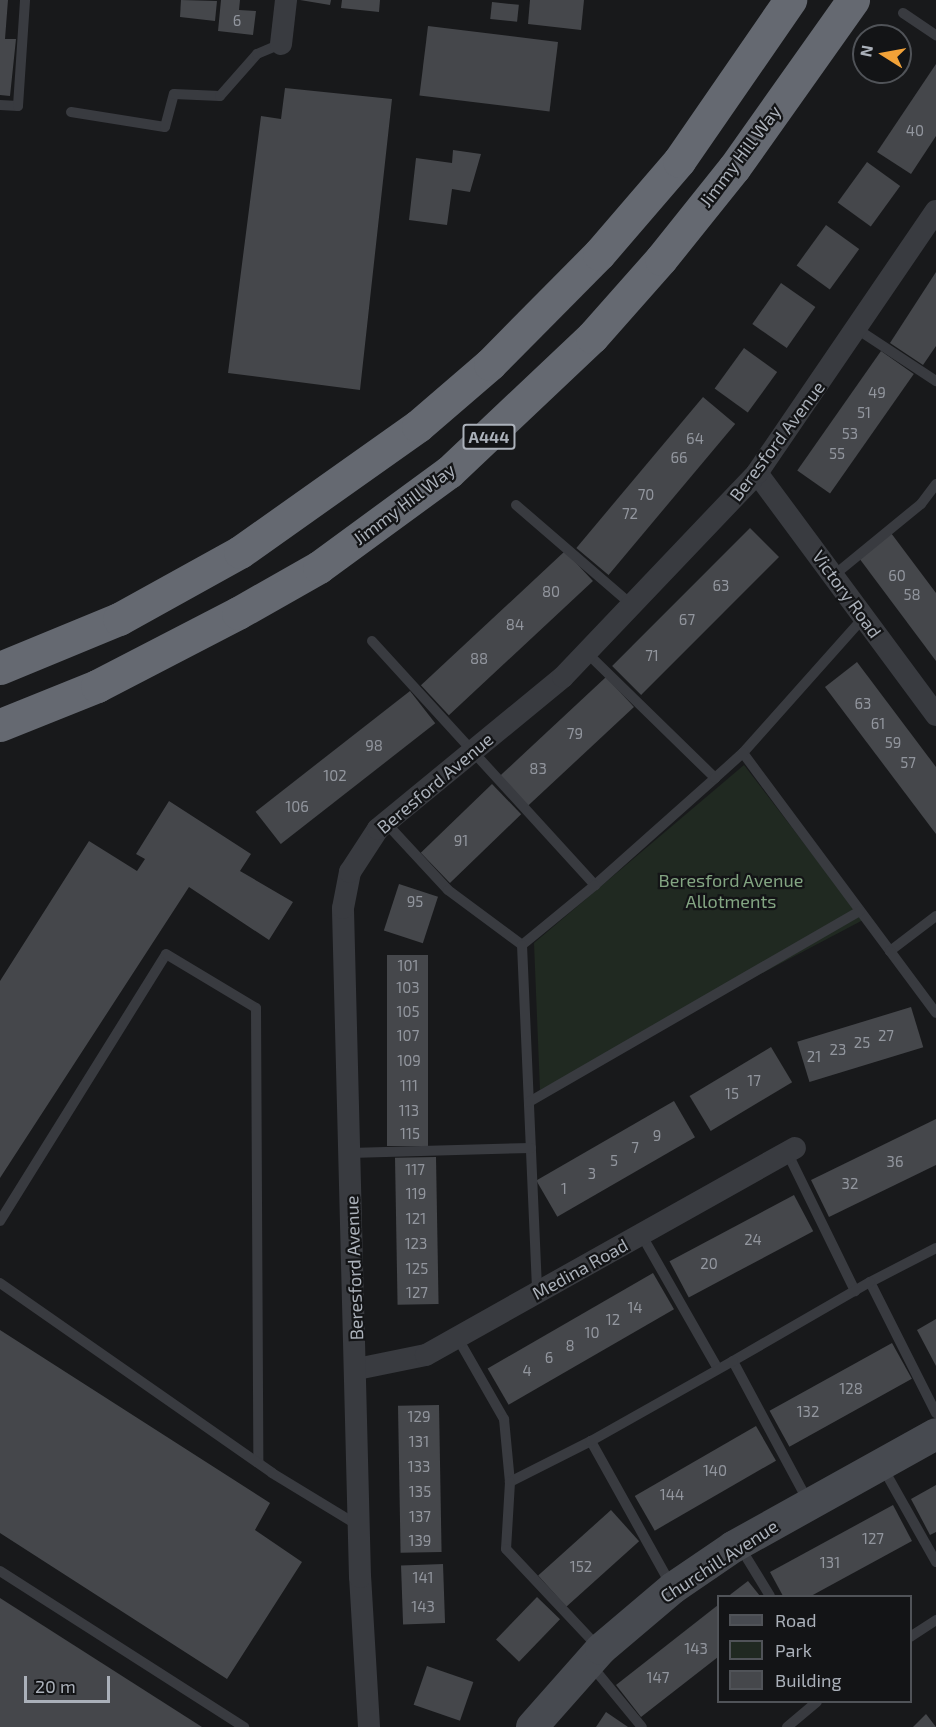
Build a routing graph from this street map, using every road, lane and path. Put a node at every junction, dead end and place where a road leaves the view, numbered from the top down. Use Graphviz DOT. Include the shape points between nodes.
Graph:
graph roads {
  1 [pos="25,0"];
  2 [pos="286,0"];
  3 [pos="790,0"];
  4 [pos="853,0"];
  5 [pos="903,13"];
  6 [pos="936,35"];
  7 [pos="281,44"];
  8 [pos="0,105"];
  9 [pos="70,112"];
  10 [pos="936,211"];
  11 [pos="857,329"];
  12 [pos="936,381"];
  13 [pos="757,473"];
  14 [pos="936,484"];
  15 [pos="516,505"];
  16 [pos="833,576"];
  17 [pos="633,607"];
  18 [pos="864,617"];
  19 [pos="372,641"];
  20 [pos="587,653"];
  21 [pos="0,668"];
  22 [pos="936,715"];
  23 [pos="0,725"];
  24 [pos="472,753"];
  25 [pos="743,753"];
  26 [pos="716,778"];
  27 [pos="386,823"];
  28 [pos="595,885"];
  29 [pos="860,911"];
  30 [pos="936,916"];
  31 [pos="522,945"];
  32 [pos="890,951"];
  33 [pos="936,1013"];
  34 [pos="529,1102"];
  35 [pos="531,1148"];
  36 [pos="791,1150"];
  37 [pos="350,1154"];
  38 [pos="0,1221"];
  39 [pos="641,1234"];
  40 [pos="936,1248"];
  41 [pos="870,1282"];
  42 [pos="0,1283"];
  43 [pos="855,1291"];
  44 [pos="537,1293"];
  45 [pos="457,1337"];
  46 [pos="733,1361"];
  47 [pos="357,1369"];
  48 [pos="718,1369"];
  49 [pos="936,1413"];
  50 [pos="936,1434"];
  51 [pos="591,1441"];
  52 [pos="258,1463"];
  53 [pos="881,1465"];
  54 [pos="510,1482"];
  55 [pos="810,1504"];
  56 [pos="359,1526"];
  57 [pos="738,1545"];
  58 [pos="936,1562"];
  59 [pos="0,1571"];
  60 [pos="673,1588"];
  61 [pos="769,1595"];
  62 [pos="936,1620"];
  63 [pos="912,1636"];
  64 [pos="595,1656"];
  65 [pos="815,1703"];
  66 [pos="244,1727"];
  67 [pos="369,1727"];
  68 [pos="532,1727"];
  69 [pos="642,1727"];
  70 [pos="787,1727"];
  1 -- 8 [label="lane" via="18,106"];
  2 -- 7 [label="street"];
  3 -- 21 [label="highway" via="679,161 606,246 490,364 418,426 240,552 120,619"];
  4 -- 23 [label="highway, Jimmy Hill Way / A444" via="734,168 661,259 592,337 449,472 318,567 238,614 107,681"];
  5 -- 6 [label="lane"];
  7 -- 9 [label="lane" via="257,54 220,96 174,94 165,127"];
  10 -- 11 [label="street, Beresford Avenue"];
  11 -- 12 [label="lane"];
  11 -- 13 [label="street, Beresford Avenue"];
  13 -- 16 [label="street, Victory Road"];
  13 -- 17 [label="street, Beresford Avenue"];
  14 -- 16 [label="lane" via="921,504"];
  15 -- 17 [label="lane"];
  16 -- 18 [label="street, Victory Road"];
  17 -- 20 [label="street, Beresford Avenue"];
  18 -- 22 [label="street, Victory Road"];
  18 -- 25 [label="lane"];
  19 -- 24 [label="lane"];
  20 -- 24 [label="street, Beresford Avenue"];
  20 -- 26 [label="lane"];
  24 -- 27 [label="street, Beresford Avenue"];
  24 -- 28 [label="lane"];
  25 -- 26 [label="lane"];
  25 -- 29 [label="lane"];
  26 -- 28 [label="lane"];
  27 -- 31 [label="lane" via="448,890"];
  27 -- 37 [label="street, Beresford Avenue" via="361,850 345,887"];
  28 -- 31 [label="lane"];
  29 -- 32 [label="lane"];
  29 -- 34 [label="lane"];
  30 -- 32 [label="lane"];
  31 -- 34 [label="lane"];
  32 -- 33 [label="lane"];
  34 -- 35 [label="lane"];
  35 -- 37 [label="lane"];
  35 -- 44 [label="lane"];
  36 -- 39 [label="street, Medina Road"];
  36 -- 43 [label="lane"];
  37 -- 47 [label="street, Beresford Avenue"];
  38 -- 52 [label="lane" via="166,954 256,1008"];
  39 -- 44 [label="street, Medina Road"];
  39 -- 48 [label="lane"];
  40 -- 41 [label="lane"];
  41 -- 43 [label="lane"];
  41 -- 49 [label="lane"];
  42 -- 52 [label="lane"];
  43 -- 46 [label="lane"];
  44 -- 45 [label="street, Medina Road"];
  45 -- 47 [label="street, Medina Road" via="426,1355"];
  45 -- 54 [label="lane" via="504,1419"];
  46 -- 48 [label="lane"];
  46 -- 55 [label="lane"];
  47 -- 56 [label="street, Beresford Avenue"];
  48 -- 51 [label="lane"];
  50 -- 53 [label="street, Churchill Avenue"];
  51 -- 54 [label="lane"];
  51 -- 60 [label="lane"];
  52 -- 56 [label="lane"];
  53 -- 55 [label="street, Churchill Avenue"];
  53 -- 58 [label="lane"];
  54 -- 64 [label="lane" via="506,1550"];
  55 -- 57 [label="street, Churchill Avenue"];
  56 -- 67 [label="street, Beresford Avenue"];
  57 -- 60 [label="street, Churchill Avenue"];
  57 -- 61 [label="lane"];
  59 -- 66 [label="lane"];
  60 -- 64 [label="street, Churchill Avenue"];
  62 -- 63 [label="lane"];
  64 -- 68 [label="street, Churchill Avenue"];
  64 -- 69 [label="lane"];
  65 -- 70 [label="lane"];
}
